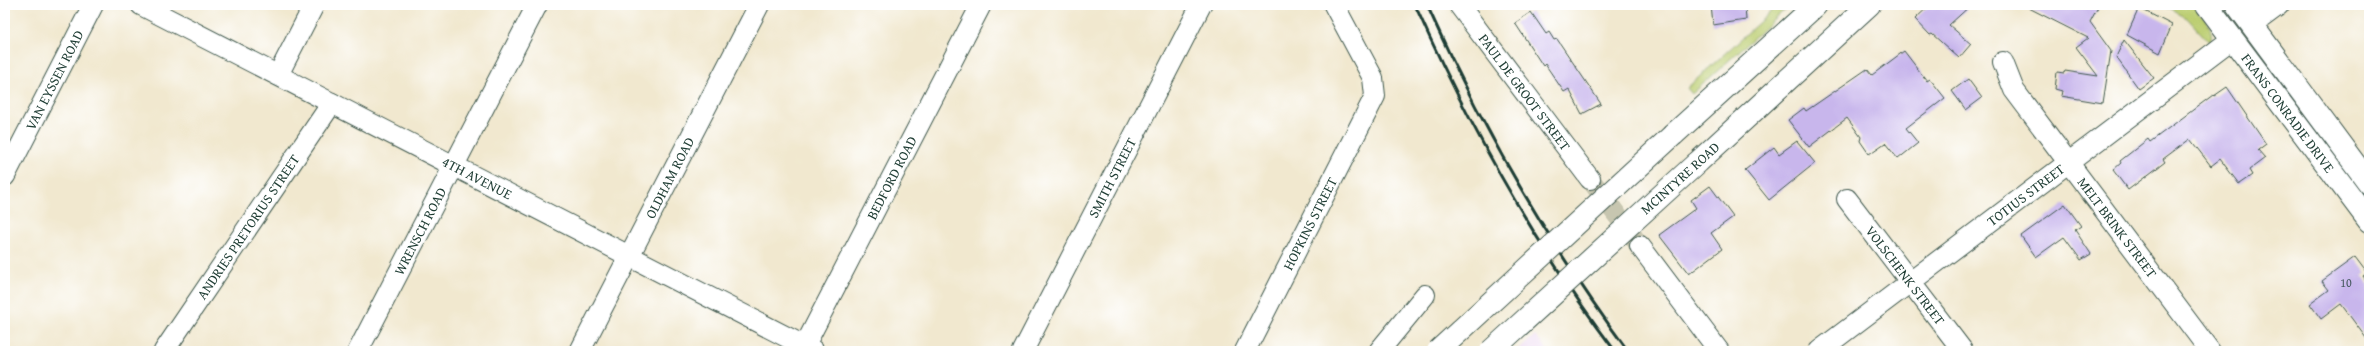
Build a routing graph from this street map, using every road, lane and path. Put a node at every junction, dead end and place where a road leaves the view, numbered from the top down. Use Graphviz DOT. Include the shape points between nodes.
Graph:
graph roads {
  1 [pos="93,5"];
  2 [pos="141,5"];
  3 [pos="314,5"];
  4 [pos="537,5"];
  5 [pos="759,5"];
  6 [pos="981,5"];
  7 [pos="1201,5"];
  8 [pos="1334,5"];
  9 [pos="1459,5"];
  10 [pos="1816,5"];
  11 [pos="1870,5"];
  12 [pos="2207,5"];
  13 [pos="2237,5"];
  14 [pos="2279,5"];
  15 [pos="2252,25"];
  16 [pos="2232,39"];
  17 [pos="2003,62"];
  18 [pos="278,75"];
  19 [pos="332,103"];
  20 [pos="2068,163"];
  21 [pos="454,166"];
  22 [pos="5,176"];
  23 [pos="1590,179"];
  24 [pos="2369,183"];
  25 [pos="1847,199"];
  26 [pos="2369,222"];
  27 [pos="1640,246"];
  28 [pos="629,256"];
  29 [pos="1910,282"];
  30 [pos="1425,295"];
  31 [pos="807,349"];
  32 [pos="164,351"];
  33 [pos="358,351"];
  34 [pos="580,351"];
  35 [pos="1023,351"];
  36 [pos="1245,351"];
  37 [pos="1379,351"];
  38 [pos="1438,351"];
  39 [pos="1491,351"];
  40 [pos="1719,351"];
  41 [pos="1819,351"];
  42 [pos="1963,351"];
  43 [pos="2210,351"];
  1 -- 22 [label="street, VAN EYSSEN ROAD"];
  2 -- 18 [label="street, 4TH AVENUE"];
  3 -- 18 [label="street"];
  4 -- 21 [label="street, WRENSCH ROAD"];
  5 -- 28 [label="street, OLDHAM ROAD"];
  6 -- 31 [label="street, BEDFORD ROAD"];
  7 -- 35 [label="street, SMITH STREET"];
  8 -- 36 [label="street, HOPKINS STREET" via="1373,78 1375,96"];
  9 -- 23 [label="street, PAUL DE GROOT STREET"];
  10 -- 38 [label="main road, bridge"];
  11 -- 39 [label="main road, MCINTYRE ROAD, bridge"];
  12 -- 16 [label="main road, FRANS CONRADIE DRIVE"];
  13 -- 15 [label="main road, FRANS CONRADIE DRIVE"];
  14 -- 15 [label="street"];
  15 -- 24 [label="main road, FRANS CONRADIE DRIVE"];
  16 -- 20 [label="street, TOTIUS STREET"];
  16 -- 26 [label="main road, FRANS CONRADIE DRIVE"];
  17 -- 20 [label="street, MELT BRINK STREET" via="2014,90"];
  18 -- 19 [label="street, 4TH AVENUE"];
  19 -- 21 [label="street, 4TH AVENUE"];
  19 -- 32 [label="street, ANDRIES PRETORIUS STREET"];
  20 -- 29 [label="street, TOTIUS STREET"];
  20 -- 43 [label="street, MELT BRINK STREET"];
  21 -- 28 [label="street, 4TH AVENUE"];
  21 -- 33 [label="street, WRENSCH ROAD"];
  25 -- 29 [label="street, VOLSCHENK STREET"];
  27 -- 40 [label="street"];
  28 -- 31 [label="street, 4TH AVENUE"];
  28 -- 34 [label="street, OLDHAM ROAD"];
  29 -- 41 [label="street, TOTIUS STREET"];
  29 -- 42 [label="street, VOLSCHENK STREET"];
  30 -- 37 [label="street"];
}
